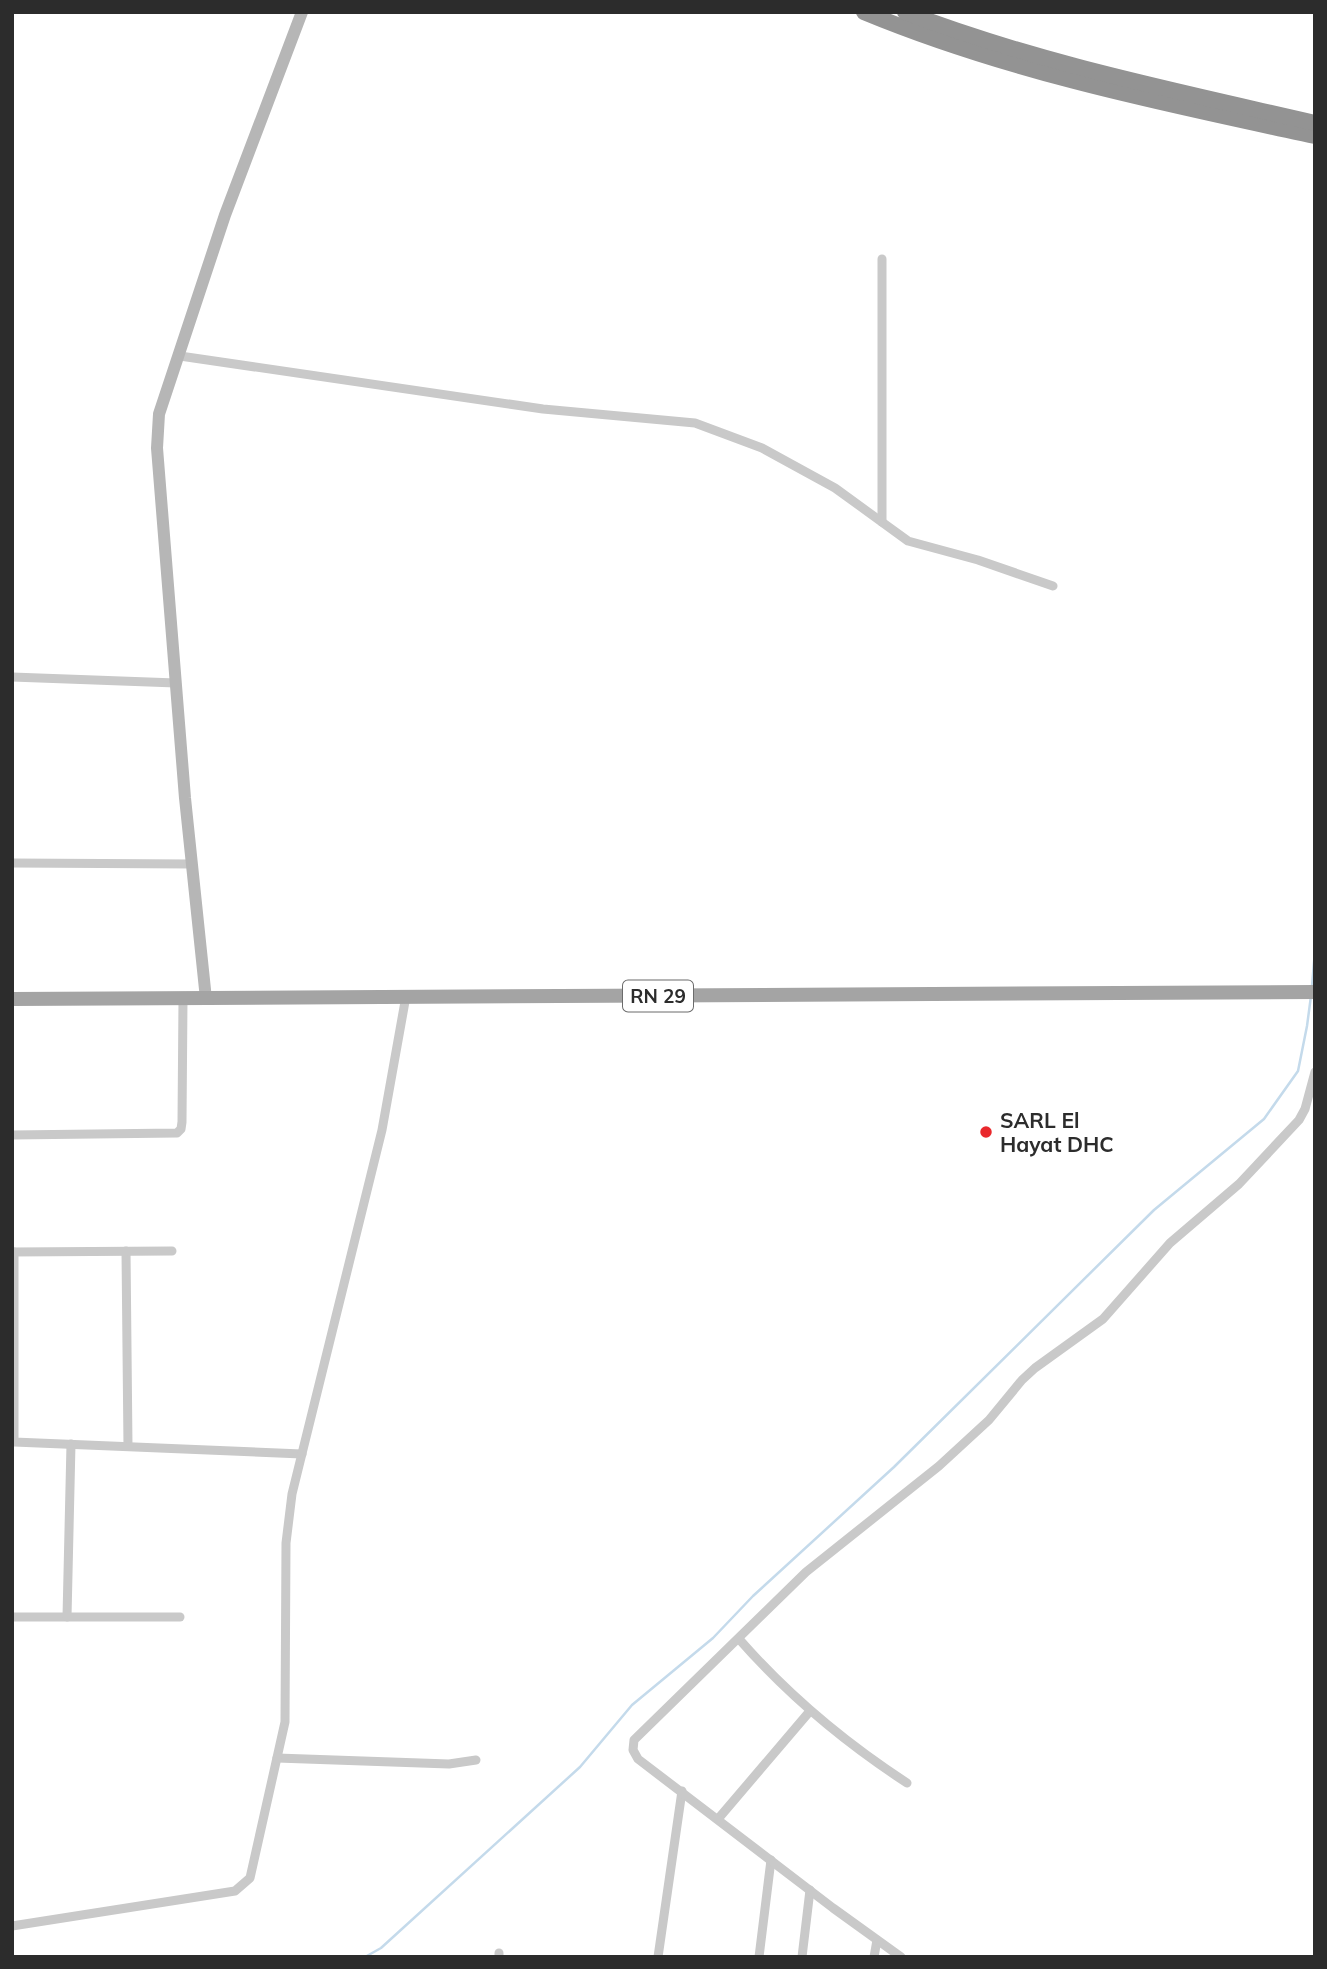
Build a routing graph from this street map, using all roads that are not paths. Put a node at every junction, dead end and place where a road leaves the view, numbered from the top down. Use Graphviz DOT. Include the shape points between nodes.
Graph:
graph roads {
  1 [pos="302,12"];
  2 [pos="864,12"];
  3 [pos="905,12"];
  4 [pos="1315,123"];
  5 [pos="1315,136"];
  6 [pos="882,259"];
  7 [pos="180,356"];
  8 [pos="882,522"];
  9 [pos="1053,586"];
  10 [pos="12,677"];
  11 [pos="176,682"];
  12 [pos="12,863"];
  13 [pos="192,864"];
  14 [pos="1310,993"];
  15 [pos="406,996"];
  16 [pos="12,999"];
  17 [pos="183,999"];
  18 [pos="206,999"];
  19 [pos="1315,1072"];
  20 [pos="12,1135"];
  21 [pos="126,1251"];
  22 [pos="172,1251"];
  23 [pos="13,1252"];
  24 [pos="71,1444"];
  25 [pos="128,1446"];
  26 [pos="302,1454"];
  27 [pos="67,1617"];
  28 [pos="180,1617"];
  29 [pos="12,1618"];
  30 [pos="739,1639"];
  31 [pos="810,1711"];
  32 [pos="277,1758"];
  33 [pos="476,1760"];
  34 [pos="907,1783"];
  35 [pos="681,1791"];
  36 [pos="718,1819"];
  37 [pos="771,1860"];
  38 [pos="810,1890"];
  39 [pos="12,1926"];
  40 [pos="877,1940"];
  41 [pos="658,1957"];
  42 [pos="759,1957"];
  43 [pos="802,1957"];
  44 [pos="874,1957"];
  45 [pos="901,1957"];
  1 -- 7 [label="main road" via="225,215"];
  2 -- 5 [label="highway" via="948,44 1068,80"];
  3 -- 4 [label="highway" via="1073,66"];
  6 -- 8 [label="street"];
  7 -- 8 [label="street" via="543,410 695,423 762,448 835,488"];
  7 -- 11 [label="main road" via="159,414 157,449"];
  8 -- 9 [label="street" via="908,541"];
  10 -- 11 [label="street"];
  11 -- 13 [label="main road"];
  12 -- 13 [label="street"];
  13 -- 18 [label="main road"];
  14 -- 15 [label="main road, RN 29"];
  15 -- 18 [label="main road, RN 29"];
  15 -- 26 [label="street" via="379,1143"];
  16 -- 17 [label="main road, RN 29"];
  17 -- 18 [label="main road, RN 29"];
  17 -- 20 [label="street" via="182,1122 177,1133"];
  19 -- 30 [label="street" via="1299,1120 1240,1184 1170,1243 1091,1329 1035,1368 956,1451 806,1572"];
  21 -- 22 [label="street"];
  21 -- 23 [label="street"];
  21 -- 25 [label="street"];
  23 -- 24 [label="street" via="14,1442"];
  24 -- 25 [label="street"];
  24 -- 27 [label="street"];
  25 -- 26 [label="street"];
  26 -- 32 [label="street" via="286,1543 285,1722"];
  27 -- 28 [label="street"];
  27 -- 29 [label="street"];
  30 -- 31 [label="street"];
  30 -- 35 [label="street" via="633,1743 638,1759"];
  31 -- 34 [label="street"];
  31 -- 36 [label="street"];
  32 -- 33 [label="street" via="449,1764"];
  32 -- 39 [label="street" via="250,1878 234,1891"];
  35 -- 36 [label="street"];
  35 -- 41 [label="street"];
  36 -- 37 [label="street"];
  37 -- 38 [label="street"];
  37 -- 42 [label="street"];
  38 -- 40 [label="street"];
  38 -- 43 [label="street"];
  40 -- 44 [label="street"];
  40 -- 45 [label="street"];
}
